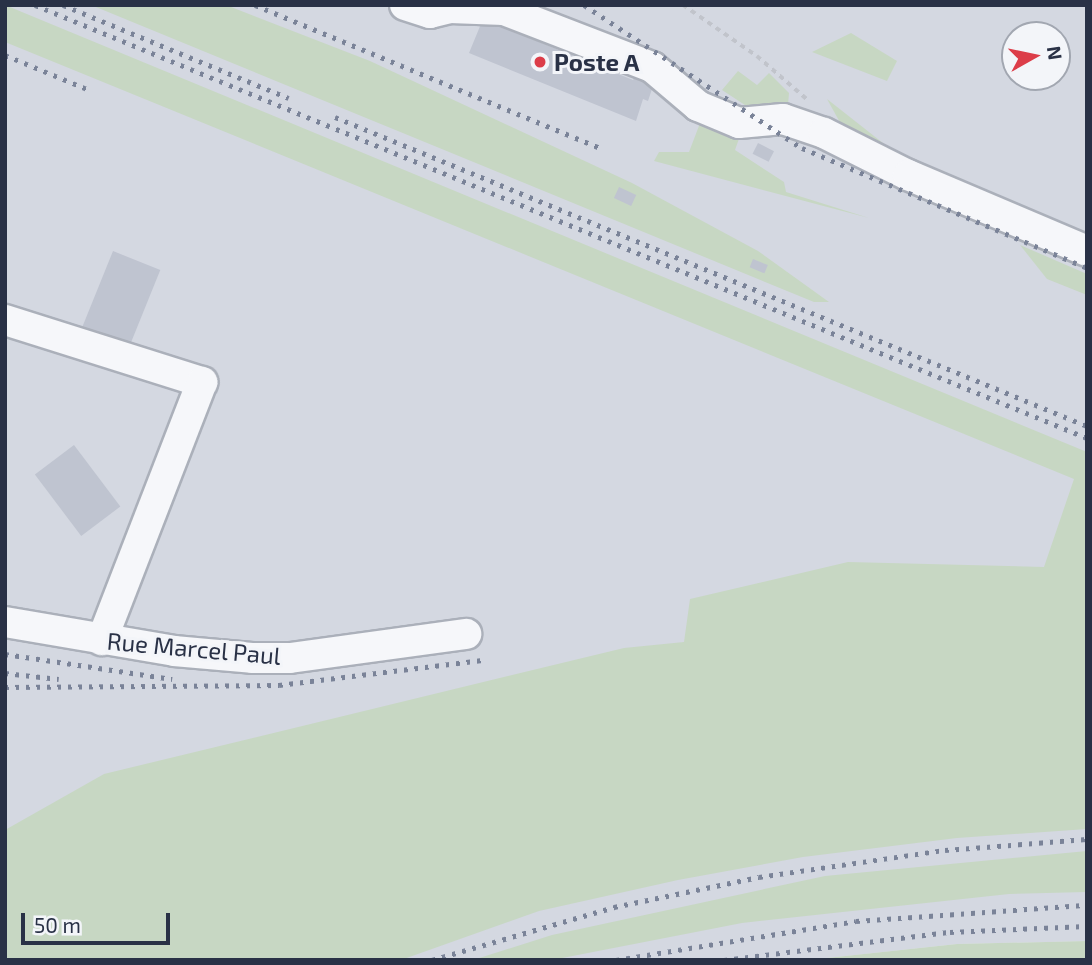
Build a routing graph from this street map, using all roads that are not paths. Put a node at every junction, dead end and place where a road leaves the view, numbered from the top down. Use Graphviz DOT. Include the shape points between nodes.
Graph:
graph roads {
  1 [pos="405,5"];
  2 [pos="1087,251"];
  3 [pos="5,320"];
  4 [pos="5,622"];
  5 [pos="466,634"];
  6 [pos="102,640"];
  1 -- 2 [label="street" via="430,13 450,8 504,10 652,67 698,106 738,122 783,119 824,133 908,175"];
  3 -- 6 [label="street" via="202,382"];
  4 -- 6 [label="street, Rue Marcel Paul"];
  5 -- 6 [label="street, Rue Marcel Paul" via="273,659"];
}
